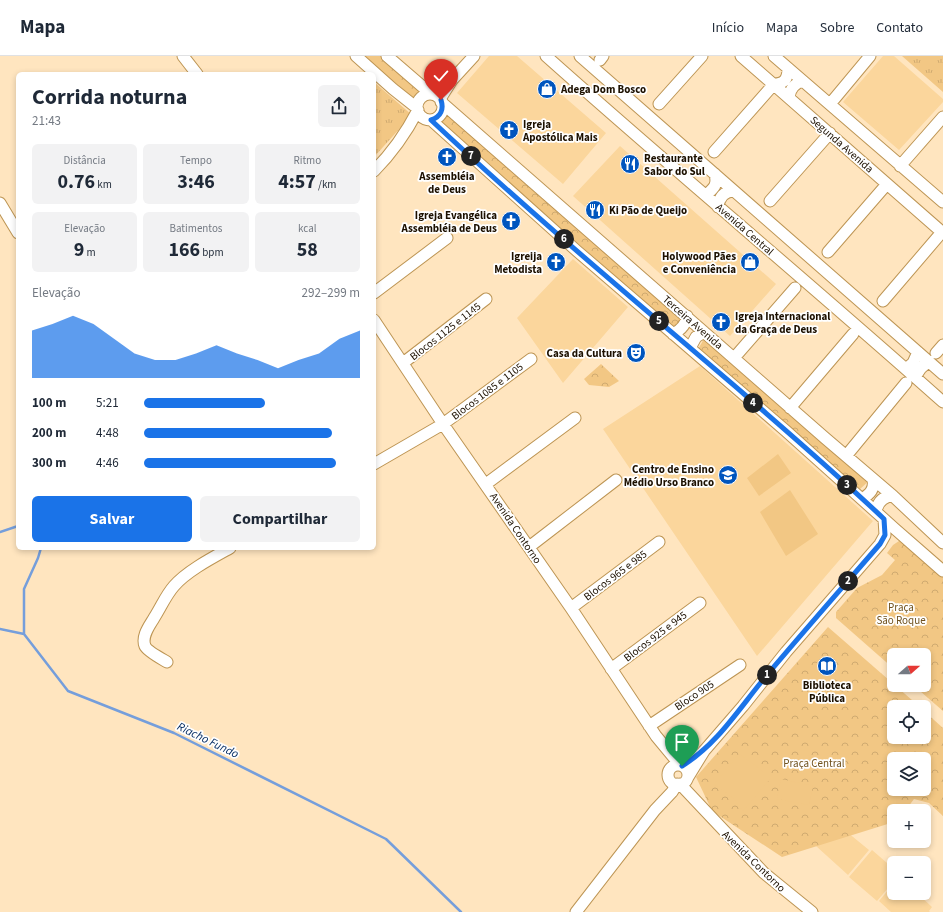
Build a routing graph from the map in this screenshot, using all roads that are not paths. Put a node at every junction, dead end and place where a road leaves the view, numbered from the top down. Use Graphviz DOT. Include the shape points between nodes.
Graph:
graph roads {
  1 [pos="184,56"];
  2 [pos="356,56"];
  3 [pos="387,56"];
  4 [pos="474,56"];
  5 [pos="546,56"];
  6 [pos="580,56"];
  7 [pos="702,56"];
  8 [pos="741,56"];
  9 [pos="774,56"];
  10 [pos="870,56"];
  11 [pos="788,68"];
  12 [pos="195,72"];
  13 [pos="373,72"];
  14 [pos="376,74"];
  15 [pos="803,81"];
  16 [pos="774,84"];
  17 [pos="436,97"];
  18 [pos="789,97"];
  19 [pos="658,104"];
  20 [pos="830,104"];
  21 [pos="417,109"];
  22 [pos="943,118"];
  23 [pos="429,119"];
  24 [pos="830,133"];
  25 [pos="402,137"];
  26 [pos="714,152"];
  27 [pos="900,166"];
  28 [pos="376,169"];
  29 [pos="715,174"];
  30 [pos="887,184"];
  31 [pos="734,191"];
  32 [pos="706,195"];
  33 [pos="770,201"];
  34 [pos="943,202"];
  35 [pos="0,203"];
  36 [pos="718,207"];
  37 [pos="16,230"];
  38 [pos="943,233"];
  39 [pos="447,238"];
  40 [pos="828,252"];
  41 [pos="795,288"];
  42 [pos="376,291"];
  43 [pos="486,299"];
  44 [pos="883,301"];
  45 [pos="687,316"];
  46 [pos="376,323"];
  47 [pos="704,332"];
  48 [pos="673,334"];
  49 [pos="852,334"];
  50 [pos="690,348"];
  51 [pos="918,352"];
  52 [pos="734,358"];
  53 [pos="530,359"];
  54 [pos="929,361"];
  55 [pos="404,363"];
  56 [pos="906,369"];
  57 [pos="943,374"];
  58 [pos="911,380"];
  59 [pos="943,402"];
  60 [pos="790,408"];
  61 [pos="575,418"];
  62 [pos="443,424"];
  63 [pos="846,456"];
  64 [pos="376,463"];
  65 [pos="873,479"];
  66 [pos="616,480"];
  67 [pos="486,484"];
  68 [pos="892,496"];
  69 [pos="862,499"];
  70 [pos="876,511"];
  71 [pos="884,519"];
  72 [pos="902,535"];
  73 [pos="659,542"];
  74 [pos="943,543"];
  75 [pos="880,544"];
  76 [pos="529,547"];
  77 [pos="222,550"];
  78 [pos="943,571"];
  79 [pos="700,603"];
  80 [pos="571,608"];
  81 [pos="167,662"];
  82 [pos="740,665"];
  83 [pos="611,669"];
  84 [pos="649,726"];
  85 [pos="656,736"];
  86 [pos="704,751"];
  87 [pos="681,766"];
  88 [pos="669,774"];
  89 [pos="683,782"];
  90 [pos="655,810"];
  91 [pos="576,912"];
  92 [pos="812,912"];
  1 -- 12 [label="street"];
  2 -- 13 [label="street"];
  3 -- 17 [label="street, Terceira Avenida"];
  4 -- 17 [label="street"];
  5 -- 32 [label="street, Avenida Central"];
  6 -- 29 [label="street, Avenida Central"];
  7 -- 19 [label="street"];
  8 -- 16 [label="street, Segunda Avenida"];
  9 -- 11 [label="street, Segunda Avenida"];
  10 -- 20 [label="street"];
  11 -- 15 [label="street, Segunda Avenida"];
  11 -- 16 [label="street" via="785,80"];
  14 -- 21 [label="street"];
  15 -- 18 [label="street" via="791,89"];
  15 -- 20 [label="street, Segunda Avenida"];
  16 -- 18 [label="street, Segunda Avenida"];
  16 -- 26 [label="street"];
  17 -- 21 [label="street" via="427,95 419,100"];
  17 -- 23 [label="street" via="442,110 435,119"];
  17 -- 45 [label="street, Terceira Avenida"];
  18 -- 24 [label="street, Segunda Avenida"];
  20 -- 27 [label="street, Segunda Avenida"];
  21 -- 23 [label="street" via="420,116"];
  21 -- 25 [label="street"];
  22 -- 27 [label="street"];
  23 -- 25 [label="street"];
  23 -- 48 [label="street, Terceira Avenida"];
  24 -- 30 [label="street, Segunda Avenida"];
  24 -- 33 [label="street"];
  25 -- 28 [label="street"];
  27 -- 34 [label="street, Segunda Avenida"];
  29 -- 31 [label="street, Avenida Central"];
  29 -- 32 [label="street" via="716,185"];
  30 -- 38 [label="street, Segunda Avenida"];
  30 -- 40 [label="street"];
  31 -- 36 [label="street" via="722,196"];
  31 -- 51 [label="street, Avenida Central"];
  32 -- 36 [label="street, Avenida Central"];
  35 -- 37 [label="street"];
  36 -- 56 [label="street, Avenida Central"];
  38 -- 44 [label="street"];
  39 -- 42 [label="street"];
  41 -- 52 [label="street"];
  43 -- 55 [label="street, Blocos 1125 e 1145"];
  45 -- 47 [label="street, Terceira Avenida"];
  45 -- 48 [label="street" via="683,327"];
  46 -- 55 [label="street, Avenida Contorno"];
  47 -- 50 [label="street" via="696,337"];
  47 -- 52 [label="street, Terceira Avenida"];
  48 -- 50 [label="street, Terceira Avenida"];
  49 -- 60 [label="street"];
  50 -- 69 [label="street, Terceira Avenida"];
  51 -- 54 [label="street, Avenida Central"];
  51 -- 56 [label="street" via="913,363"];
  52 -- 60 [label="street, Terceira Avenida"];
  53 -- 62 [label="street, Blocos 1085 e 1105"];
  54 -- 57 [label="street, Avenida Central"];
  54 -- 58 [label="street"];
  55 -- 62 [label="street, Avenida Contorno"];
  56 -- 58 [label="street, Avenida Central"];
  58 -- 59 [label="street, Avenida Central"];
  58 -- 63 [label="street"];
  60 -- 63 [label="street, Terceira Avenida"];
  61 -- 67 [label="street"];
  62 -- 64 [label="street, Blocos 1085 e 1105"];
  62 -- 67 [label="street, Avenida Contorno"];
  63 -- 65 [label="street, Terceira Avenida"];
  65 -- 68 [label="street, Terceira Avenida"];
  65 -- 69 [label="street" via="873,489"];
  66 -- 76 [label="street"];
  67 -- 76 [label="street, Avenida Contorno"];
  68 -- 70 [label="street" via="883,498"];
  68 -- 74 [label="street, Terceira Avenida"];
  69 -- 70 [label="street, Terceira Avenida"];
  70 -- 71 [label="street, Terceira Avenida"];
  71 -- 72 [label="street, Terceira Avenida"];
  71 -- 75 [label="street" via="885,535"];
  72 -- 75 [label="street"];
  72 -- 78 [label="street, Terceira Avenida"];
  73 -- 80 [label="street, Blocos 965 e 985"];
  75 -- 86 [label="street"];
  76 -- 80 [label="street, Avenida Contorno"];
  77 -- 81 [label="street" via="173,587 144,636 146,649"];
  79 -- 83 [label="street, Blocos 925 e 945"];
  80 -- 83 [label="street, Avenida Contorno"];
  82 -- 84 [label="street, Bloco 905"];
  83 -- 84 [label="street, Avenida Contorno"];
  84 -- 85 [label="street, Avenida Contorno"];
  85 -- 87 [label="street, Avenida Contorno"];
  85 -- 88 [label="street, Avenida Contorno"];
  86 -- 87 [label="street"];
  86 -- 89 [label="street"];
  87 -- 88 [label="street" via="673,767"];
  87 -- 89 [label="street" via="687,771"];
  88 -- 89 [label="street" via="672,782"];
  88 -- 90 [label="street"];
  89 -- 90 [label="street"];
  89 -- 92 [label="street, Avenida Contorno" via="700,806 764,873"];
  90 -- 91 [label="street"];
}
